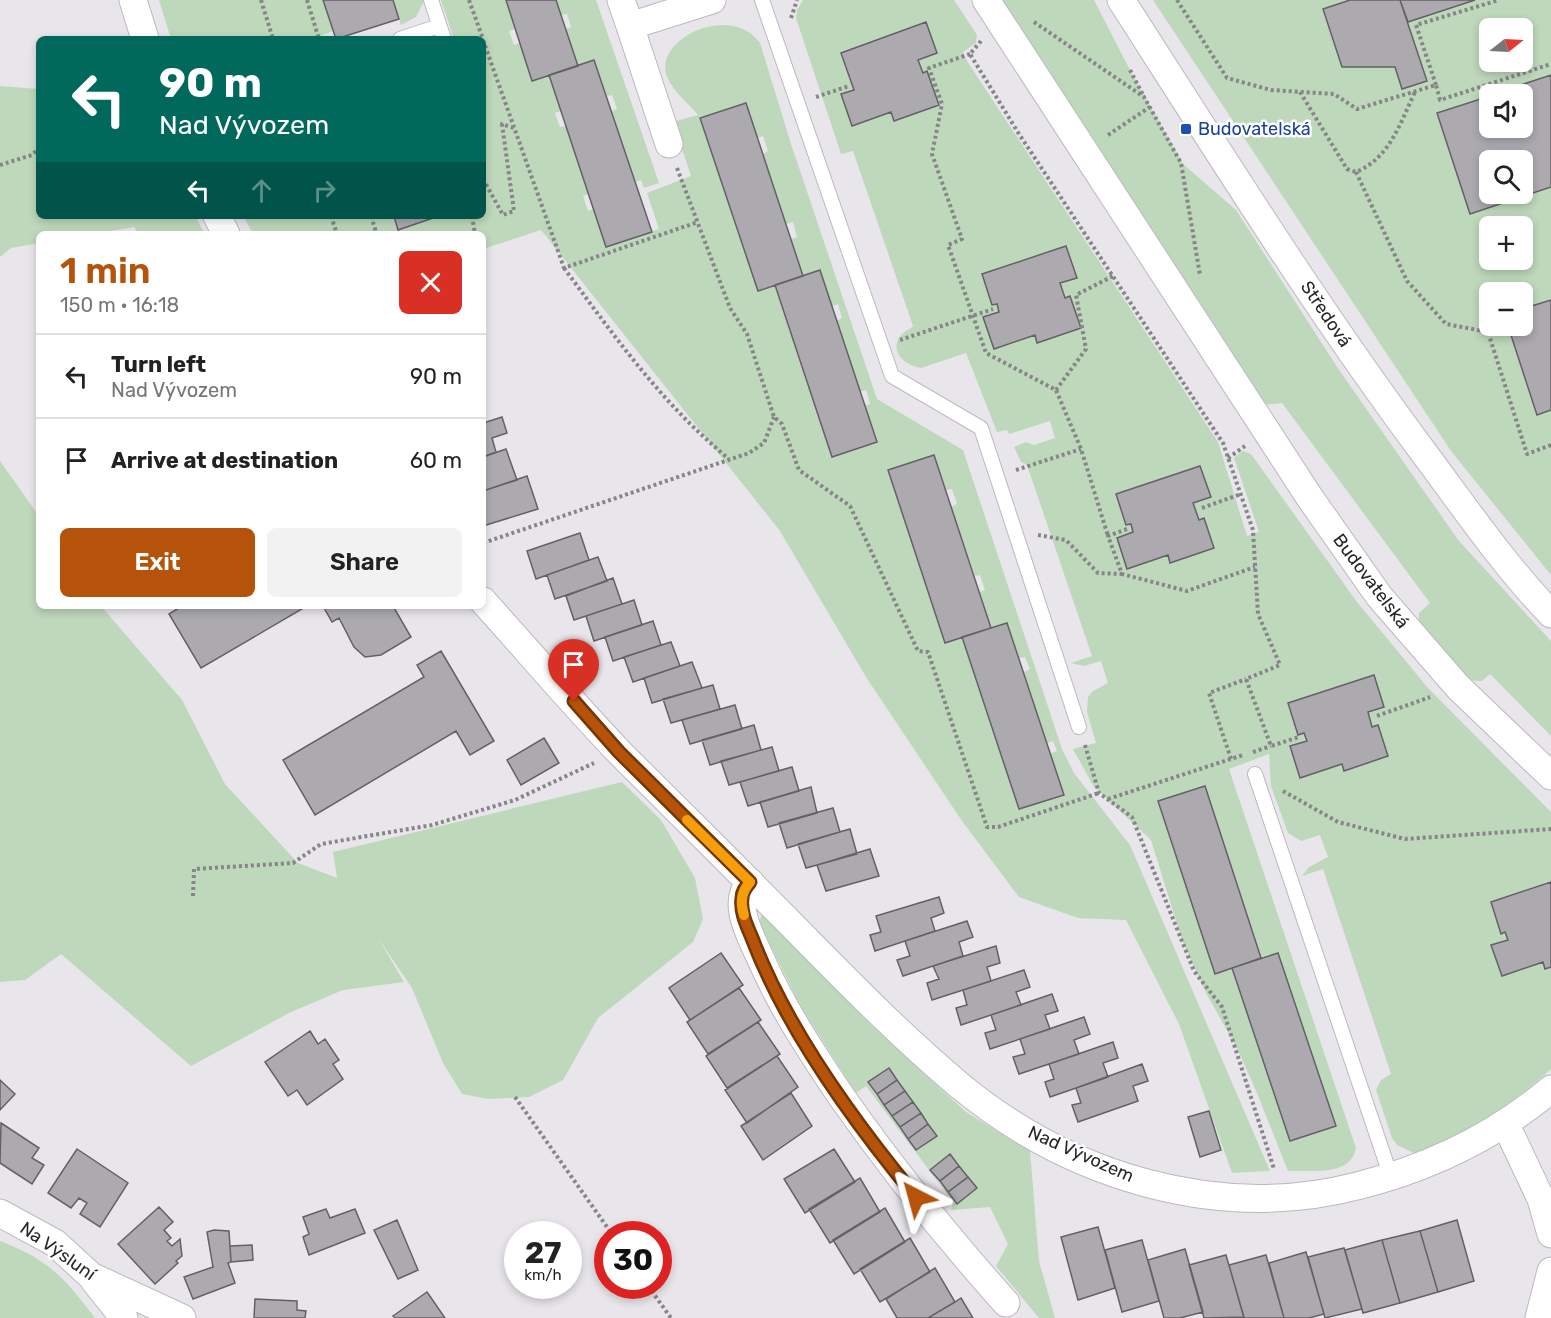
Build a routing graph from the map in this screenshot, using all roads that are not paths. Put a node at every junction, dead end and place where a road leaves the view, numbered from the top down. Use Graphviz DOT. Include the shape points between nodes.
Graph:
graph roads {
  1 [pos="133,0"];
  2 [pos="431,0"];
  3 [pos="621,0"];
  4 [pos="712,0"];
  5 [pos="762,0"];
  6 [pos="986,0"];
  7 [pos="1121,0"];
  8 [pos="630,26"];
  9 [pos="442,32"];
  10 [pos="144,36"];
  11 [pos="418,36"];
  12 [pos="669,144"];
  13 [pos="486,604"];
  14 [pos="1551,614"];
  15 [pos="1079,727"];
  16 [pos="1255,774"];
  17 [pos="1551,776"];
  18 [pos="750,882"];
  19 [pos="1551,1089"];
  20 [pos="1506,1125"];
  21 [pos="1391,1177"];
  22 [pos="0,1213"];
  23 [pos="1551,1234"];
  24 [pos="1551,1271"];
  25 [pos="91,1276"];
  26 [pos="1006,1303"];
  27 [pos="124,1318"];
  28 [pos="182,1318"];
  29 [pos="1539,1318"];
  1 -- 10 [label="street"];
  2 -- 9 [label="lane"];
  3 -- 8 [label="street"];
  4 -- 8 [label="street"];
  5 -- 15 [label="lane" via="892,376 981,428"];
  6 -- 17 [label="street, Budovatelská" via="1379,597 1458,687"];
  7 -- 14 [label="street, Středová" via="1381,396 1505,562"];
  8 -- 12 [label="street"];
  9 -- 11 [label="lane"];
  13 -- 18 [label="street, Nad Vývozem" via="619,752"];
  16 -- 21 [label="lane"];
  18 -- 21 [label="street, Nad Vývozem" via="890,1024 961,1086 1005,1118 1104,1169 1153,1186 1216,1197 1283,1198"];
  18 -- 26 [label="street" via="741,899 742,911 786,1013 885,1160"];
  19 -- 20 [label="street, Nad Vývozem"];
  20 -- 21 [label="street, Nad Vývozem" via="1456,1152"];
  20 -- 23 [label="street" via="1541,1199"];
  22 -- 25 [label="street, Na Výsluní" via="55,1243"];
  24 -- 29 [label="street"];
  25 -- 27 [label="street"];
  25 -- 28 [label="street, Na Výsluní"];
}
